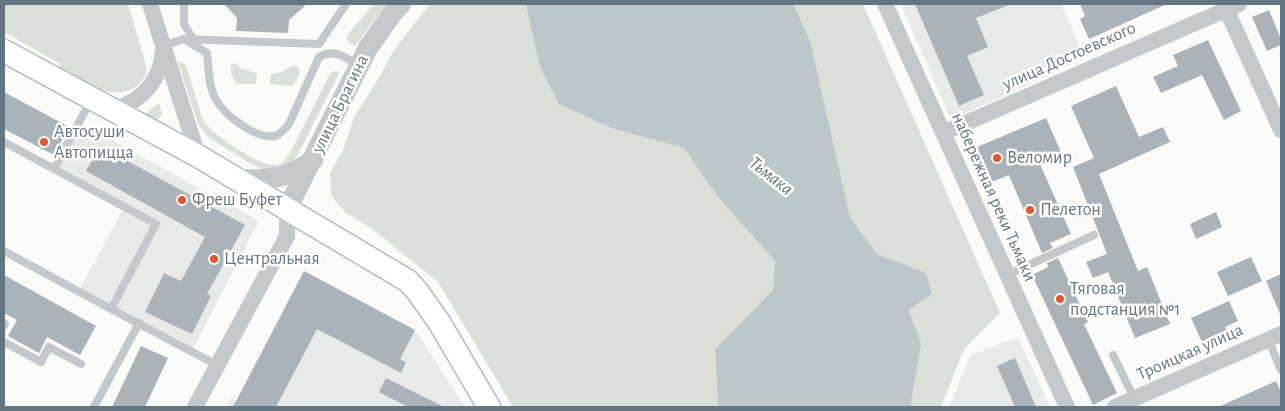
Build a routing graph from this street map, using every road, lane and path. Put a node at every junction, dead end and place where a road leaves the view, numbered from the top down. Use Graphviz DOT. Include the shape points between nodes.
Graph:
graph roads {
  1 [pos="150,4"];
  2 [pos="184,4"];
  3 [pos="346,4"];
  4 [pos="401,4"];
  5 [pos="885,4"];
  6 [pos="1230,6"];
  7 [pos="184,39"];
  8 [pos="193,39"];
  9 [pos="163,46"];
  10 [pos="4,51"];
  11 [pos="359,65"];
  12 [pos="92,99"];
  13 [pos="114,110"];
  14 [pos="1281,130"];
  15 [pos="943,133"];
  16 [pos="4,142"];
  17 [pos="198,156"];
  18 [pos="313,160"];
  19 [pos="54,169"];
  20 [pos="235,178"];
  21 [pos="287,209"];
  22 [pos="1094,235"];
  23 [pos="4,251"];
  24 [pos="1007,276"];
  25 [pos="111,309"];
  26 [pos="138,323"];
  27 [pos="1275,336"];
  28 [pos="4,342"];
  29 [pos="1113,355"];
  30 [pos="81,364"];
  31 [pos="218,366"];
  32 [pos="1281,370"];
  33 [pos="1134,398"];
  34 [pos="94,407"];
  35 [pos="195,407"];
  36 [pos="489,407"];
  37 [pos="1066,407"];
  38 [pos="1115,407"];
  1 -- 9 [label="street"];
  2 -- 8 [label="lane" via="184,24"];
  3 -- 8 [label="lane" via="319,44"];
  4 -- 11 [label="street, улица Брагина" via="373,38"];
  5 -- 15 [label="street, набережная реки Тьмаки"];
  6 -- 14 [label="street"];
  6 -- 15 [label="street, улица Достоевского"];
  7 -- 8 [label="lane"];
  7 -- 9 [label="lane"];
  7 -- 11 [label="lane" via="207,53 211,90 223,110 236,121 267,136 276,136 289,124 319,57 332,53"];
  9 -- 13 [label="street" via="161,64 150,86 131,103"];
  9 -- 17 [label="street"];
  10 -- 12 [label="main road"];
  11 -- 18 [label="street, улица Брагина"];
  12 -- 13 [label="main road"];
  12 -- 19 [label="lane"];
  13 -- 17 [label="main road"];
  15 -- 24 [label="street, набережная реки Тьмаки"];
  16 -- 19 [label="lane"];
  17 -- 20 [label="main road"];
  18 -- 20 [label="street" via="279,177"];
  18 -- 21 [label="street, улица Брагина"];
  19 -- 25 [label="lane" via="156,224"];
  20 -- 21 [label="main road"];
  21 -- 31 [label="street" via="287,236"];
  21 -- 36 [label="main road" via="408,281 439,322"];
  22 -- 24 [label="lane"];
  23 -- 25 [label="lane"];
  24 -- 37 [label="street, набережная реки Тьмаки"];
  25 -- 26 [label="lane"];
  26 -- 31 [label="lane"];
  26 -- 34 [label="lane"];
  27 -- 32 [label="lane"];
  27 -- 33 [label="street, Троицкая улица"];
  28 -- 30 [label="lane" via="41,362 49,347"];
  29 -- 33 [label="lane"];
  31 -- 35 [label="street"];
  33 -- 38 [label="street, Троицкая улица"];
}
